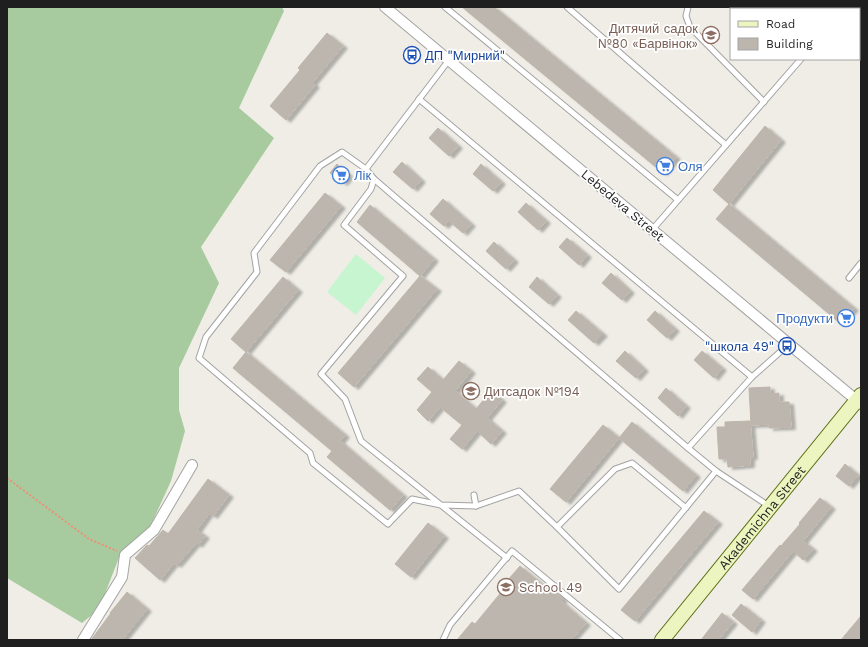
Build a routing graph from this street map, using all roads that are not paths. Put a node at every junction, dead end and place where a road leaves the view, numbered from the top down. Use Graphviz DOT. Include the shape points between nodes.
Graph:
graph roads {
  1 [pos="385,7"];
  2 [pos="445,7"];
  3 [pos="567,7"];
  4 [pos="688,7"];
  5 [pos="449,60"];
  6 [pos="800,60"];
  7 [pos="419,99"];
  8 [pos="764,102"];
  9 [pos="726,145"];
  10 [pos="366,169"];
  11 [pos="374,179"];
  12 [pos="678,200"];
  13 [pos="652,230"];
  14 [pos="861,263"];
  15 [pos="849,278"];
  16 [pos="789,344"];
  17 [pos="752,377"];
  18 [pos="860,399"];
  19 [pos="688,448"];
  20 [pos="192,465"];
  21 [pos="716,471"];
  22 [pos="474,495"];
  23 [pos="441,505"];
  24 [pos="476,506"];
  25 [pos="770,507"];
  26 [pos="686,508"];
  27 [pos="557,527"];
  28 [pos="507,558"];
  29 [pos="83,640"];
  30 [pos="443,640"];
  31 [pos="620,640"];
  32 [pos="662,640"];
  1 -- 5 [label="street, Lebedeva Street"];
  2 -- 12 [label="lane"];
  3 -- 9 [label="lane"];
  4 -- 8 [label="lane" via="686,16 690,27"];
  5 -- 7 [label="lane"];
  5 -- 13 [label="street, Lebedeva Street"];
  6 -- 8 [label="lane"];
  7 -- 10 [label="lane"];
  7 -- 17 [label="lane"];
  8 -- 9 [label="lane"];
  9 -- 12 [label="lane"];
  10 -- 11 [label="lane"];
  10 -- 23 [label="lane" via="342,152 320,166 254,254 257,272 206,337 199,358 310,453 313,463 388,524 412,499"];
  11 -- 19 [label="lane"];
  11 -- 23 [label="lane" via="371,189 344,225 403,276 321,374 345,399 360,441"];
  12 -- 13 [label="lane"];
  13 -- 16 [label="street, Lebedeva Street"];
  14 -- 15 [label="lane"];
  16 -- 17 [label="lane"];
  16 -- 18 [label="street, Lebedeva Street"];
  17 -- 19 [label="lane"];
  18 -- 25 [label="main road, Akademichna Street"];
  19 -- 21 [label="lane"];
  20 -- 29 [label="street" via="154,530 125,555 122,577"];
  21 -- 25 [label="lane"];
  21 -- 26 [label="lane"];
  22 -- 24 [label="lane"];
  23 -- 24 [label="lane"];
  23 -- 28 [label="lane"];
  24 -- 27 [label="lane" via="519,491"];
  25 -- 32 [label="main road, Akademichna Street"];
  26 -- 27 [label="lane" via="632,463 615,468"];
  26 -- 27 [label="lane" via="619,589"];
  28 -- 30 [label="lane" via="450,625"];
  28 -- 31 [label="lane" via="512,551"];
}
